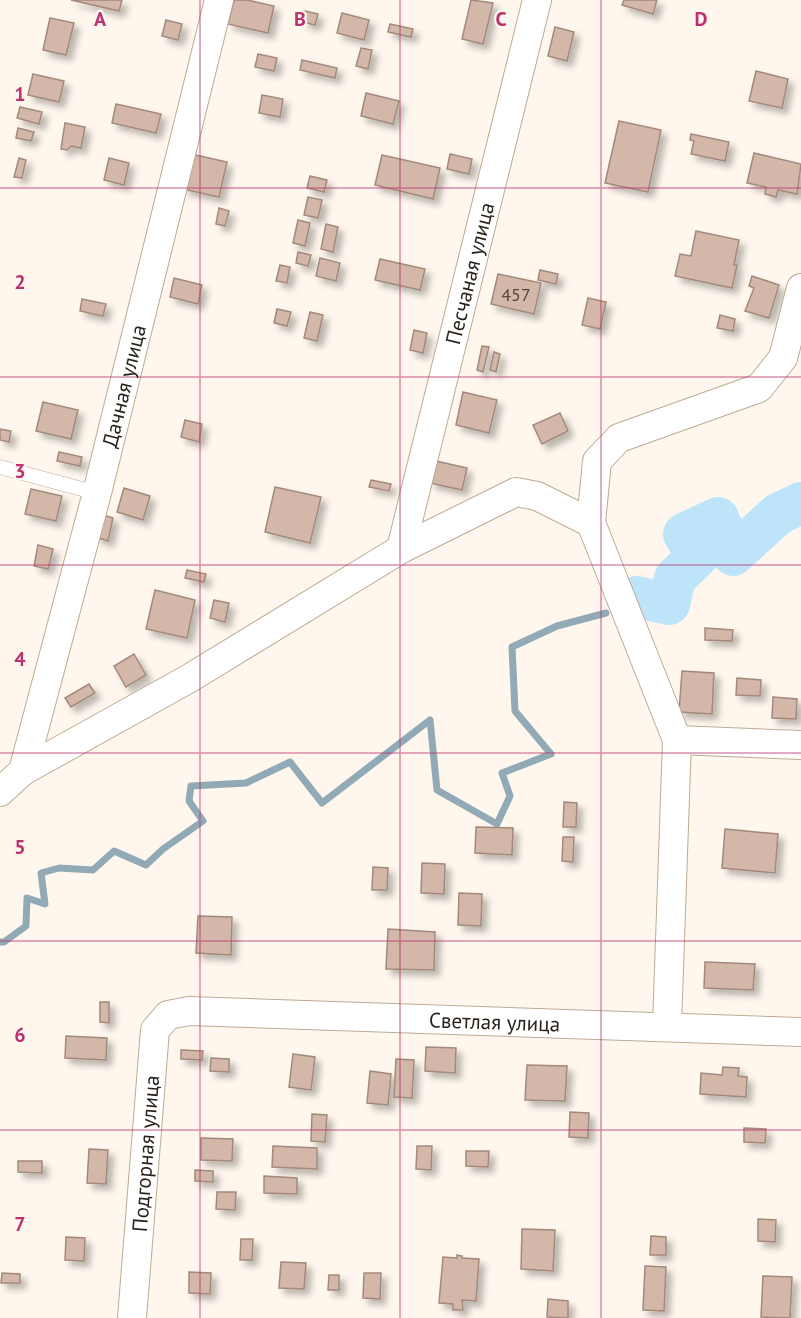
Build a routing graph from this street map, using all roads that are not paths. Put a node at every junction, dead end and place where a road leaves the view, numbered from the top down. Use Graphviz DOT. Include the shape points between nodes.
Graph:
graph roads {
  1 [pos="219,0"];
  2 [pos="537,0"];
  3 [pos="801,288"];
  4 [pos="0,467"];
  5 [pos="98,493"];
  6 [pos="591,524"];
  7 [pos="400,549"];
  8 [pos="677,740"];
  9 [pos="801,746"];
  10 [pos="23,771"];
  11 [pos="0,792"];
  12 [pos="189,1011"];
  13 [pos="668,1026"];
  14 [pos="801,1032"];
  15 [pos="132,1318"];
  1 -- 5 [label="street, Дачная улица"];
  2 -- 7 [label="street, Песчаная улица"];
  3 -- 6 [label="street" via="783,358 759,388 619,438 597,461"];
  4 -- 5 [label="lane"];
  5 -- 10 [label="street, Дачная улица"];
  6 -- 7 [label="street" via="537,496 516,492"];
  6 -- 8 [label="street"];
  7 -- 10 [label="street" via="190,678"];
  8 -- 9 [label="street"];
  8 -- 13 [label="street"];
  10 -- 11 [label="street"];
  12 -- 13 [label="street, Светлая улица"];
  12 -- 15 [label="street, Подгорная улица" via="168,1015 155,1030"];
  13 -- 14 [label="street, Светлая улица"];
}
